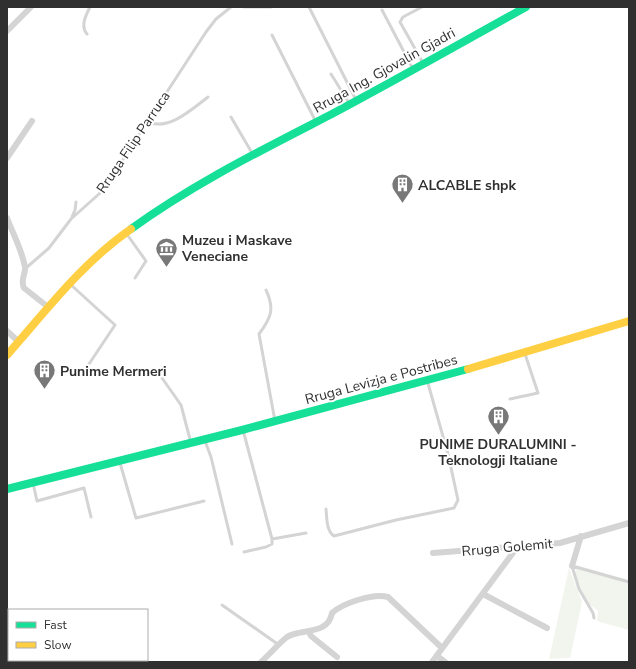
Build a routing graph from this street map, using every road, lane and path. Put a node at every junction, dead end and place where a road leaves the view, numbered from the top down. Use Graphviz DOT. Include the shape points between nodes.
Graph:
graph roads {
  1 [pos="31,7"];
  2 [pos="90,7"];
  3 [pos="231,7"];
  4 [pos="244,7"];
  5 [pos="271,7"];
  6 [pos="309,7"];
  7 [pos="422,7"];
  8 [pos="526,7"];
  9 [pos="382,10"];
  10 [pos="7,30"];
  11 [pos="87,34"];
  12 [pos="272,35"];
  13 [pos="423,63"];
  14 [pos="413,69"];
  15 [pos="331,74"];
  16 [pos="208,97"];
  17 [pos="353,103"];
  18 [pos="231,116"];
  19 [pos="32,121"];
  20 [pos="148,122"];
  21 [pos="316,122"];
  22 [pos="253,155"];
  23 [pos="7,158"];
  24 [pos="76,202"];
  25 [pos="7,218"];
  26 [pos="71,219"];
  27 [pos="125,232"];
  28 [pos="26,268"];
  29 [pos="135,278"];
  30 [pos="69,284"];
  31 [pos="266,290"];
  32 [pos="48,307"];
  33 [pos="629,321"];
  34 [pos="7,331"];
  35 [pos="19,342"];
  36 [pos="525,352"];
  37 [pos="7,355"];
  38 [pos="89,364"];
  39 [pos="162,378"];
  40 [pos="427,380"];
  41 [pos="510,399"];
  42 [pos="275,422"];
  43 [pos="243,430"];
  44 [pos="205,440"];
  45 [pos="190,443"];
  46 [pos="120,461"];
  47 [pos="33,483"];
  48 [pos="7,489"];
  49 [pos="204,501"];
  50 [pos="326,509"];
  51 [pos="91,517"];
  52 [pos="629,524"];
  53 [pos="306,533"];
  54 [pos="581,536"];
  55 [pos="272,539"];
  56 [pos="232,544"];
  57 [pos="518,546"];
  58 [pos="244,552"];
  59 [pos="433,553"];
  60 [pos="572,566"];
  61 [pos="629,582"];
  62 [pos="483,594"];
  63 [pos="222,605"];
  64 [pos="594,618"];
  65 [pos="547,628"];
  66 [pos="309,632"];
  67 [pos="279,645"];
  68 [pos="442,648"];
  69 [pos="437,656"];
  70 [pos="338,657"];
  71 [pos="261,662"];
  72 [pos="432,662"];
  73 [pos="445,662"];
  1 -- 10 [label="street"];
  2 -- 11 [label="lane" via="83,27"];
  3 -- 20 [label="lane, Rruga Filip Parruca" via="216,19 206,32"];
  4 -- 5 [label="lane"];
  6 -- 17 [label="lane"];
  7 -- 13 [label="lane" via="403,17 400,22"];
  8 -- 13 [label="street, Rruga Ing. Gjovalin Gjadri"];
  9 -- 14 [label="lane"];
  12 -- 21 [label="lane"];
  13 -- 14 [label="street, Rruga Ing. Gjovalin Gjadri"];
  14 -- 17 [label="street, Rruga Ing. Gjovalin Gjadri"];
  15 -- 17 [label="lane"];
  16 -- 20 [label="lane" via="172,121 162,125"];
  17 -- 21 [label="street, Rruga Ing. Gjovalin Gjadri"];
  18 -- 22 [label="lane"];
  19 -- 23 [label="street"];
  20 -- 26 [label="lane, Rruga Filip Parruca" via="107,184"];
  21 -- 22 [label="street, Rruga Ing. Gjovalin Gjadri"];
  22 -- 27 [label="street, Rruga Ing. Gjovalin Gjadri" via="195,187"];
  24 -- 26 [label="lane"];
  25 -- 28 [label="street"];
  26 -- 28 [label="lane, Rruga Filip Parruca" via="49,248"];
  27 -- 29 [label="lane" via="146,261"];
  27 -- 30 [label="street, Rruga Ing. Gjovalin Gjadri"];
  28 -- 32 [label="street" via="22,277 24,288"];
  30 -- 32 [label="street, Rruga Ing. Gjovalin Gjadri"];
  30 -- 38 [label="lane" via="115,325"];
  31 -- 42 [label="lane" via="271,306 270,315 259,334"];
  32 -- 35 [label="street, Rruga Ing. Gjovalin Gjadri"];
  33 -- 36 [label="street, Rruga Levizja e Postribes"];
  34 -- 35 [label="street"];
  35 -- 37 [label="street, Rruga Ing. Gjovalin Gjadri"];
  36 -- 40 [label="street, Rruga Levizja e Postribes"];
  36 -- 41 [label="lane" via="538,393"];
  39 -- 45 [label="lane" via="181,405"];
  40 -- 42 [label="street, Rruga Levizja e Postribes"];
  40 -- 50 [label="lane" via="458,500 454,508 334,536 329,529"];
  42 -- 43 [label="street, Rruga Levizja e Postribes"];
  43 -- 44 [label="street, Rruga Levizja e Postribes"];
  43 -- 55 [label="lane"];
  44 -- 45 [label="street, Rruga Levizja e Postribes"];
  44 -- 56 [label="lane"];
  45 -- 46 [label="street, Rruga Levizja e Postribes"];
  46 -- 47 [label="street, Rruga Levizja e Postribes"];
  46 -- 49 [label="lane" via="136,518"];
  47 -- 48 [label="street, Rruga Levizja e Postribes"];
  47 -- 51 [label="lane" via="37,501 84,488"];
  52 -- 54 [label="street, Rruga Golemit"];
  53 -- 55 [label="lane"];
  54 -- 57 [label="street, Rruga Golemit" via="560,543"];
  54 -- 60 [label="street"];
  55 -- 58 [label="lane" via="272,544 266,547"];
  57 -- 59 [label="street, Rruga Golemit"];
  57 -- 62 [label="street"];
  60 -- 61 [label="lane"];
  60 -- 64 [label="lane" via="579,589"];
  62 -- 65 [label="street"];
  62 -- 68 [label="street"];
  63 -- 67 [label="lane"];
  66 -- 67 [label="street" via="293,634"];
  66 -- 68 [label="street" via="322,627 341,606 383,596 388,597"];
  66 -- 70 [label="street"];
  67 -- 71 [label="street"];
  68 -- 69 [label="street"];
  69 -- 72 [label="street"];
  69 -- 73 [label="street"];
}
